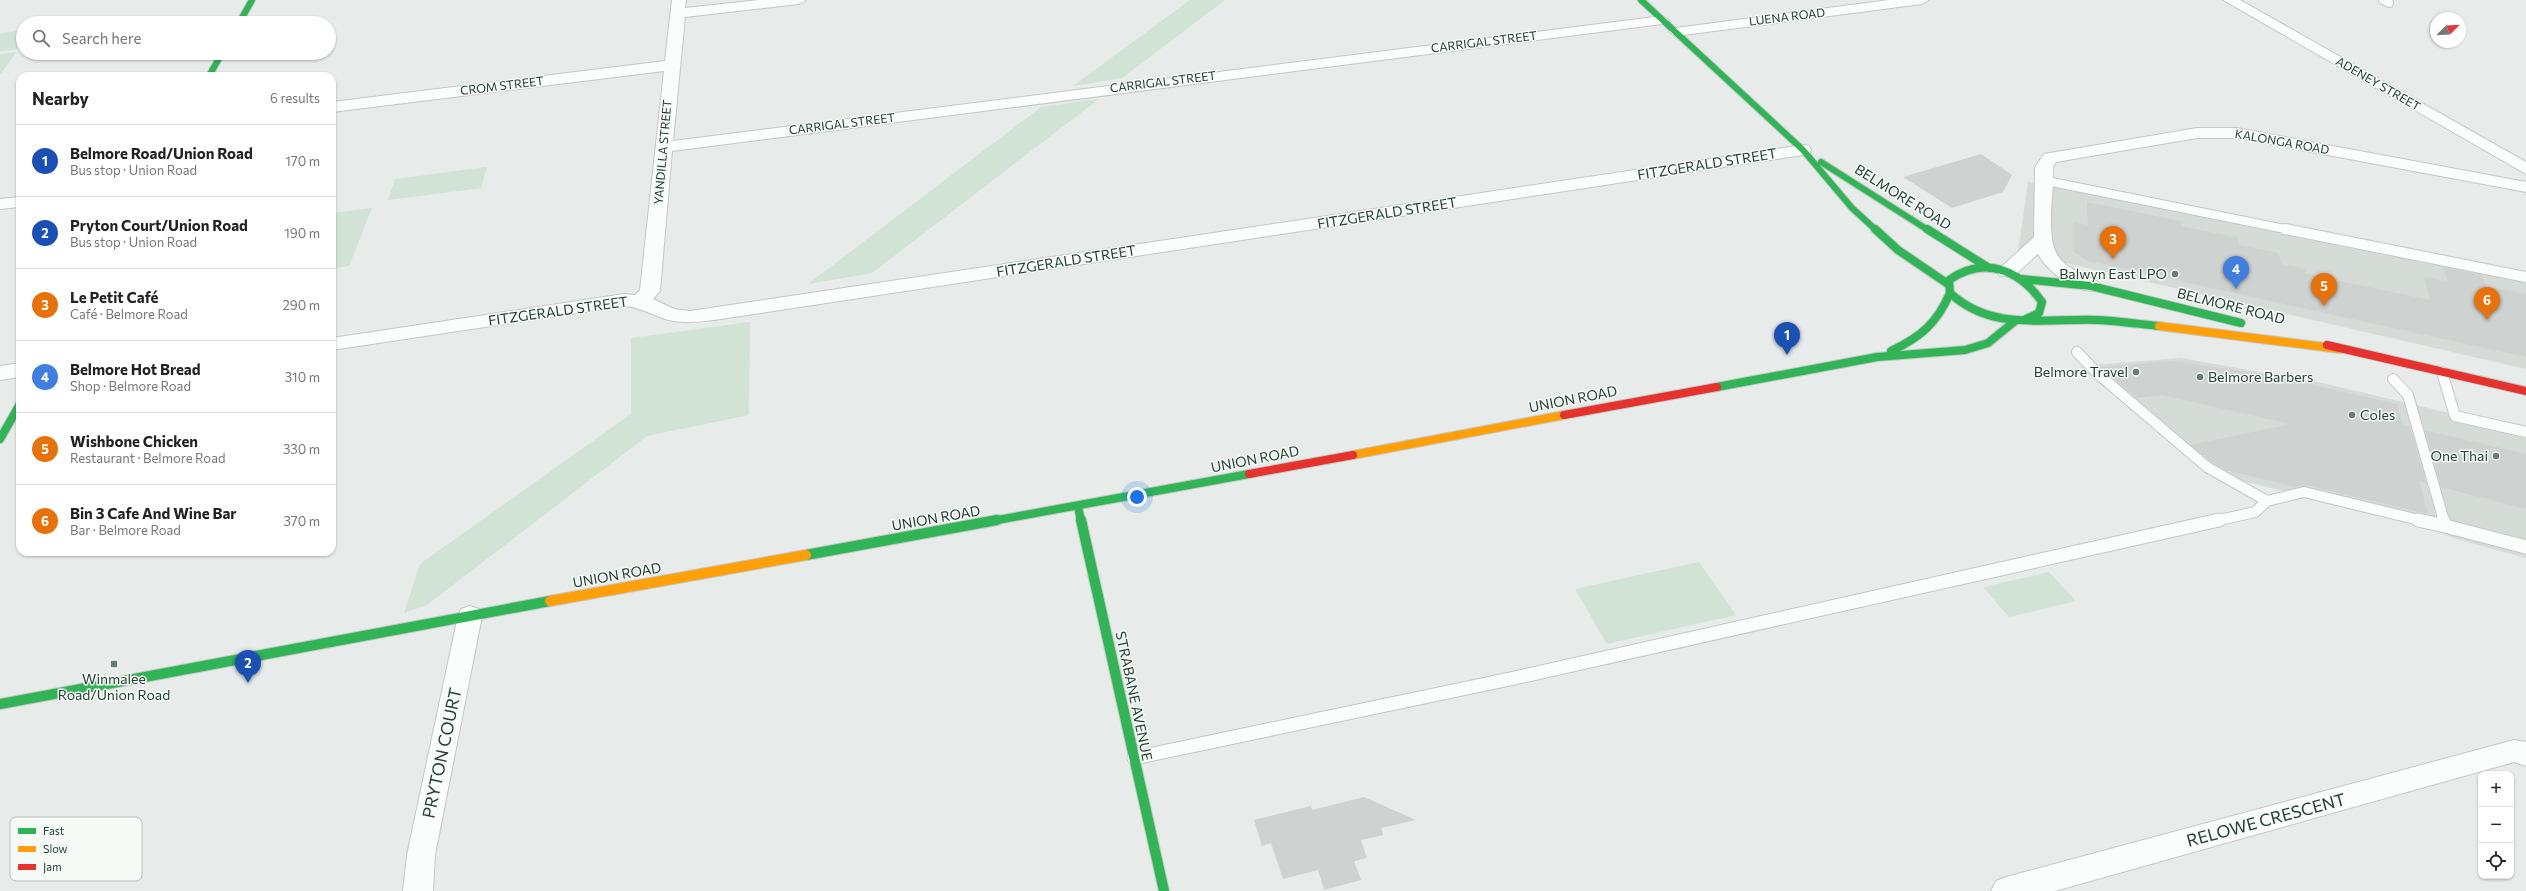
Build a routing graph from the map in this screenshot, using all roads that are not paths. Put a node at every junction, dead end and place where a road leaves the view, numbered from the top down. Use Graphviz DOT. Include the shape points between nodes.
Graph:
graph roads {
  1 [pos="252,0"];
  2 [pos="799,0"];
  3 [pos="1641,0"];
  4 [pos="1922,0"];
  5 [pos="2230,0"];
  6 [pos="679,7"];
  7 [pos="243,16"];
  8 [pos="1662,20"];
  9 [pos="1676,32"];
  10 [pos="218,60"];
  11 [pos="672,65"];
  12 [pos="211,72"];
  13 [pos="336,107"];
  14 [pos="664,147"];
  15 [pos="1803,150"];
  16 [pos="2526,169"];
  17 [pos="2047,181"];
  18 [pos="2526,187"];
  19 [pos="16,202"];
  20 [pos="0,204"];
  21 [pos="2042,240"];
  22 [pos="2006,273"];
  23 [pos="2526,277"];
  24 [pos="2091,286"];
  25 [pos="1949,288"];
  26 [pos="640,301"];
  27 [pos="2026,319"];
  28 [pos="2015,321"];
  29 [pos="2249,325"];
  30 [pos="2264,329"];
  31 [pos="336,343"];
  32 [pos="2340,349"];
  33 [pos="2077,352"];
  34 [pos="1877,357"];
  35 [pos="16,371"];
  36 [pos="2442,372"];
  37 [pos="0,373"];
  38 [pos="2393,379"];
  39 [pos="2526,391"];
  40 [pos="16,411"];
  41 [pos="2526,432"];
  42 [pos="0,439"];
  43 [pos="2267,501"];
  44 [pos="1078,506"];
  45 [pos="2445,526"];
  46 [pos="2526,547"];
  47 [pos="470,616"];
  48 [pos="0,704"];
  49 [pos="2526,754"];
  50 [pos="1134,758"];
  51 [pos="418,891"];
  52 [pos="1164,891"];
  53 [pos="2006,891"];
  1 -- 7 [label="main road"];
  2 -- 6 [label="street"];
  3 -- 8 [label="main road, BELMORE ROAD"];
  4 -- 9 [label="street, LUENA ROAD"];
  5 -- 16 [label="street, ADENEY STREET"];
  6 -- 11 [label="street, YANDILLA STREET"];
  8 -- 9 [label="main road, BELMORE ROAD"];
  8 -- 14 [label="street, CARRIGAL STREET"];
  9 -- 15 [label="main road, BELMORE ROAD"];
  10 -- 12 [label="main road"];
  11 -- 13 [label="street, CROM STREET"];
  11 -- 14 [label="street, YANDILLA STREET"];
  14 -- 26 [label="street, YANDILLA STREET" via="650,291"];
  15 -- 22 [label="main road, BELMORE ROAD"];
  15 -- 25 [label="main road, BELMORE ROAD" via="1852,208 1898,250"];
  15 -- 26 [label="street, FITZGERALD STREET" via="714,314 690,317 670,314"];
  17 -- 18 [label="street, KALONGA ROAD" via="2044,167 2050,158 2197,133 2237,133"];
  17 -- 21 [label="street, KALONGA ROAD"];
  17 -- 23 [label="lane"];
  19 -- 20 [label="street"];
  21 -- 22 [label="street"];
  21 -- 24 [label="street" via="2053,263"];
  22 -- 24 [label="main road, BELMORE ROAD"];
  22 -- 25 [label="main road, BELMORE ROAD" via="1960,270 1951,276"];
  22 -- 27 [label="main road, BELMORE ROAD" via="2036,290 2042,302 2039,313"];
  24 -- 29 [label="main road, BELMORE ROAD"];
  25 -- 28 [label="main road, BELMORE ROAD" via="1965,307 1976,313"];
  25 -- 34 [label="main road, UNION ROAD" via="1940,321 1929,332"];
  26 -- 31 [label="street, FITZGERALD STREET" via="624,300"];
  27 -- 28 [label="main road, BELMORE ROAD"];
  27 -- 32 [label="main road, BELMORE ROAD" via="2099,320"];
  28 -- 34 [label="main road, UNION ROAD" via="1988,343 1965,350"];
  30 -- 32 [label="main road, BELMORE ROAD"];
  32 -- 36 [label="main road, BELMORE ROAD"];
  33 -- 43 [label="lane" via="2098,374 2207,467"];
  34 -- 44 [label="main road, UNION ROAD"];
  35 -- 37 [label="street"];
  36 -- 39 [label="main road, BELMORE ROAD"];
  36 -- 41 [label="lane" via="2455,416"];
  38 -- 45 [label="lane" via="2408,395"];
  40 -- 42 [label="main road"];
  43 -- 45 [label="lane" via="2304,492"];
  43 -- 50 [label="lane" via="2255,512 1510,679"];
  44 -- 47 [label="main road, UNION ROAD"];
  44 -- 50 [label="main road, STRABANE AVENUE"];
  45 -- 46 [label="lane"];
  47 -- 48 [label="main road, UNION ROAD"];
  47 -- 51 [label="street, PRYTON COURT" via="421,855"];
  49 -- 53 [label="street, RELOWE CRESCENT" via="2514,751"];
  50 -- 52 [label="main road, STRABANE AVENUE"];
}
